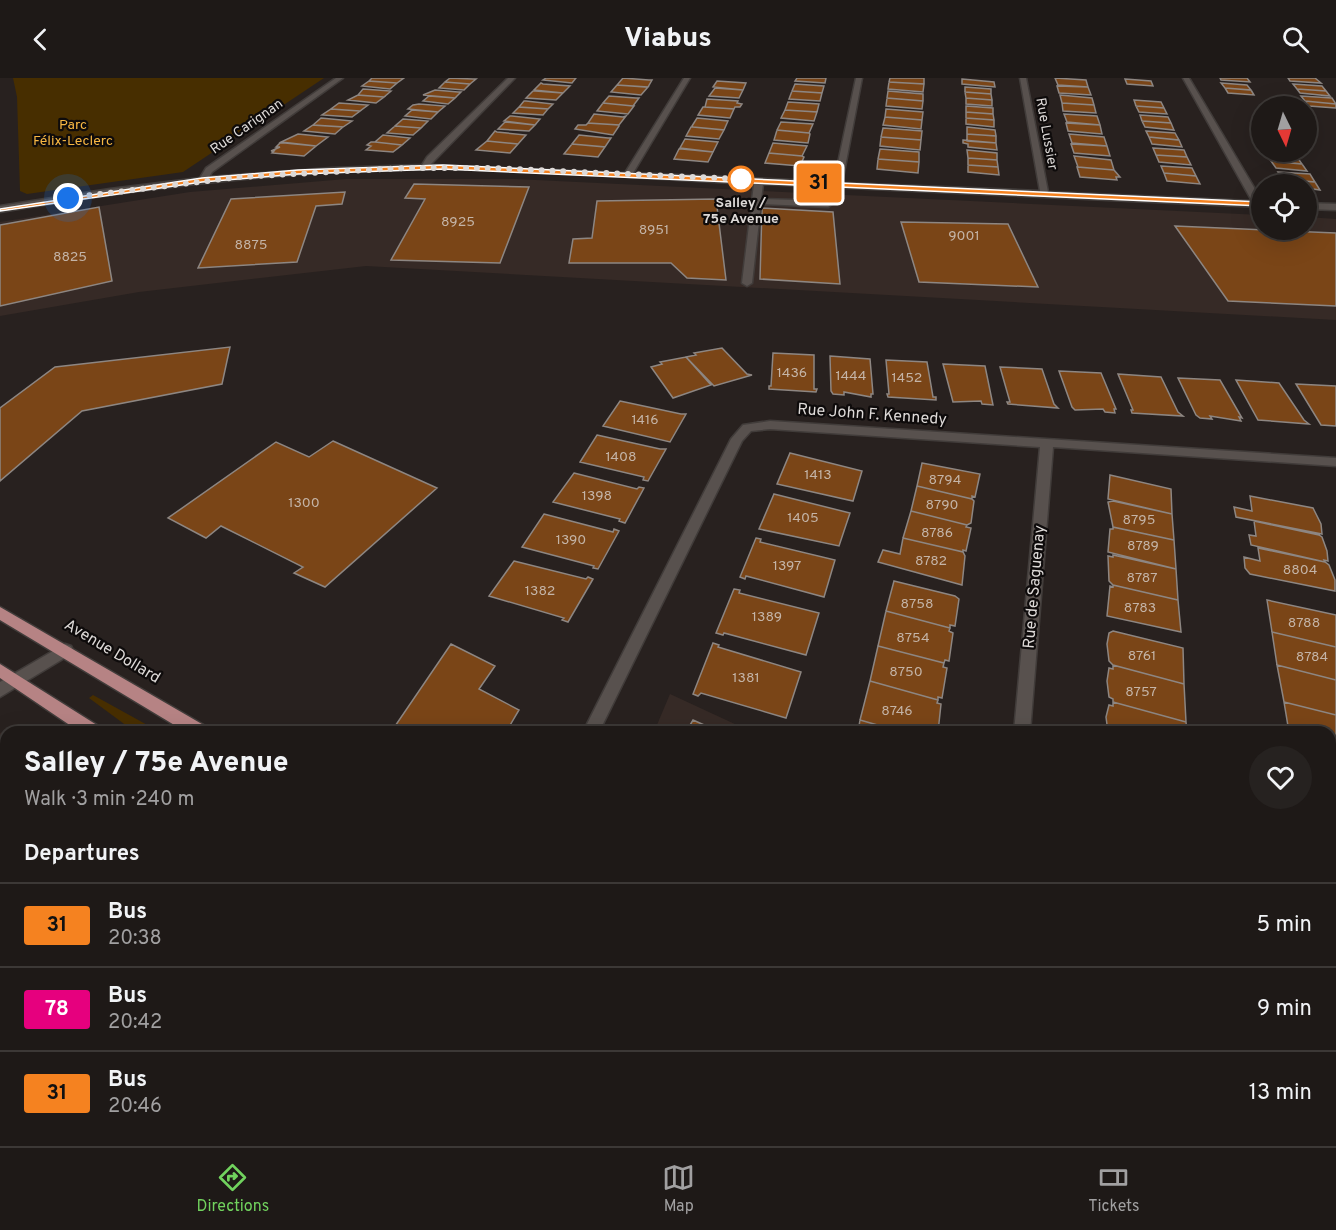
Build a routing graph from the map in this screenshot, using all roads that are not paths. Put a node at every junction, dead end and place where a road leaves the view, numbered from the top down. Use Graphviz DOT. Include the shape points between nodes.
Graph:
graph roads {
  1 [pos="340,78"];
  2 [pos="512,78"];
  3 [pos="687,78"];
  4 [pos="860,78"];
  5 [pos="1023,78"];
  6 [pos="1186,78"];
  7 [pos="426,167"];
  8 [pos="628,174"];
  9 [pos="202,180"];
  10 [pos="759,180"];
  11 [pos="838,184"];
  12 [pos="1251,189"];
  13 [pos="1044,193"];
  14 [pos="756,201"];
  15 [pos="828,204"];
  16 [pos="1251,204"];
  17 [pos="1317,206"];
  18 [pos="1336,207"];
  19 [pos="0,209"];
  20 [pos="747,283"];
  21 [pos="1047,443"];
  22 [pos="1336,462"];
  23 [pos="0,613"];
  24 [pos="65,650"];
  25 [pos="0,670"];
  26 [pos="16,681"];
  27 [pos="0,690"];
  28 [pos="85,726"];
  29 [pos="191,726"];
  30 [pos="594,726"];
  31 [pos="1023,726"];
  1 -- 9 [label="street, Rue Carignan" via="209,170"];
  2 -- 7 [label="street"];
  3 -- 8 [label="street"];
  4 -- 11 [label="street"];
  5 -- 13 [label="street, Rue Lussier"];
  6 -- 12 [label="street"];
  7 -- 8 [label="street"];
  7 -- 9 [label="street"];
  8 -- 10 [label="street"];
  9 -- 19 [label="street"];
  10 -- 11 [label="street"];
  10 -- 14 [label="street"];
  11 -- 13 [label="street"];
  13 -- 16 [label="street"];
  14 -- 15 [label="street"];
  14 -- 20 [label="street"];
  17 -- 18 [label="street"];
  21 -- 22 [label="street, Rue John F. Kennedy"];
  21 -- 30 [label="street, Rue John F. Kennedy" via="770,425 747,428 737,439"];
  21 -- 31 [label="street, Rue de Saguenay"];
  23 -- 24 [label="main road, Avenue Dollard"];
  24 -- 26 [label="street"];
  24 -- 29 [label="main road, Avenue Dollard"];
  25 -- 26 [label="main road"];
  26 -- 27 [label="street"];
  26 -- 28 [label="main road"];
}
